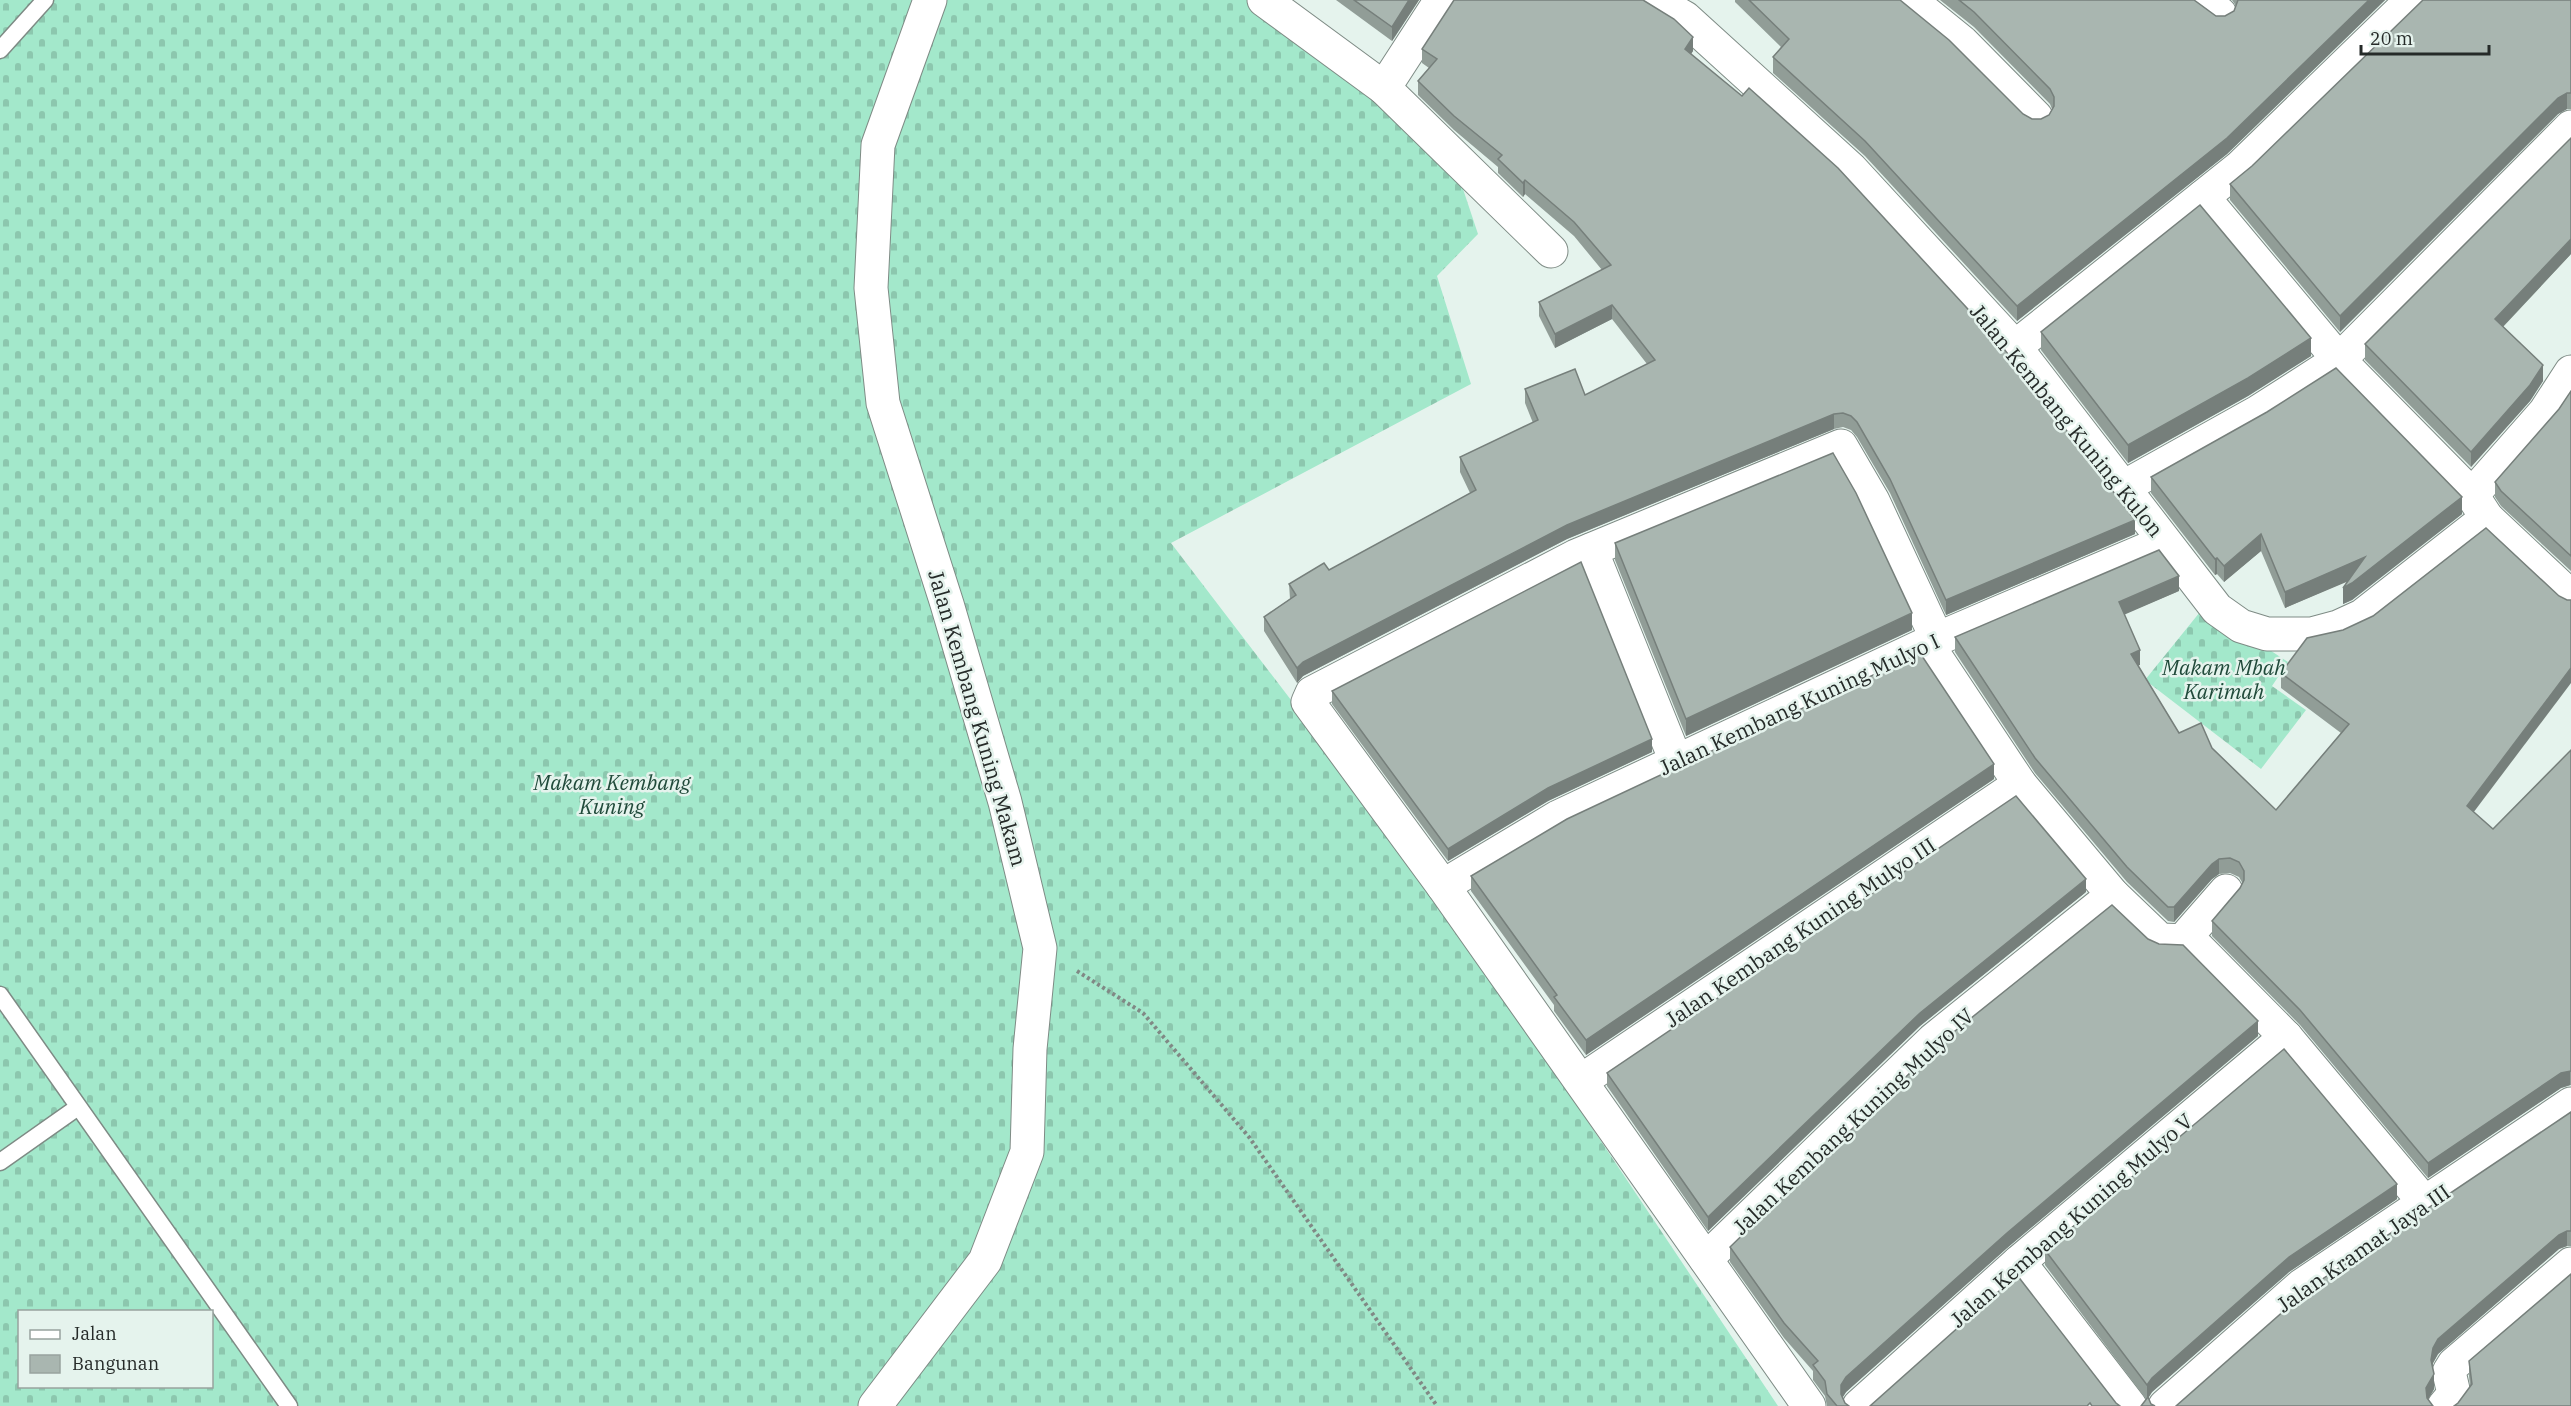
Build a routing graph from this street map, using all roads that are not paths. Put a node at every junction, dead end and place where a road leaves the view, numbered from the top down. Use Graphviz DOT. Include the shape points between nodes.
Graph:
graph roads {
  1 [pos="45,0"];
  2 [pos="930,0"];
  3 [pos="1264,0"];
  4 [pos="1441,0"];
  5 [pos="1654,0"];
  6 [pos="1910,0"];
  7 [pos="2412,0"];
  8 [pos="1691,9"];
  9 [pos="0,50"];
  10 [pos="1384,88"];
  11 [pos="2036,117"];
  12 [pos="2571,127"];
  13 [pos="2203,197"];
  14 [pos="1551,251"];
  15 [pos="2014,347"];
  16 [pos="2339,360"];
  17 [pos="2571,372"];
  18 [pos="2122,488"];
  19 [pos="2479,507"];
  20 [pos="2164,542"];
  21 [pos="1591,550"];
  22 [pos="2571,597"];
  23 [pos="1932,642"];
  24 [pos="1676,761"];
  25 [pos="2019,784"];
  26 [pos="1443,885"];
  27 [pos="2226,891"];
  28 [pos="2114,895"];
  29 [pos="2184,939"];
  30 [pos="0,995"];
  31 [pos="2286,1037"];
  32 [pos="1581,1081"];
  33 [pos="2571,1104"];
  34 [pos="78,1107"];
  35 [pos="0,1162"];
  36 [pos="2425,1203"];
  37 [pos="1706,1259"];
  38 [pos="2019,1262"];
  39 [pos="2571,1264"];
  40 [pos="289,1406"];
  41 [pos="875,1406"];
  42 [pos="1809,1406"];
  43 [pos="1859,1406"];
  44 [pos="2130,1406"];
  45 [pos="2165,1406"];
  46 [pos="2444,1406"];
  1 -- 9 [label="lane"];
  2 -- 41 [label="street, Jalan Kembang Kuning Makam" via="878,145 871,288 883,403 999,780 1040,948 1030,1049 1027,1152 986,1262"];
  3 -- 10 [label="street"];
  4 -- 10 [label="street"];
  5 -- 8 [label="street, Jalan Kembang Kuning Kulon"];
  6 -- 11 [label="street" via="1962,42"];
  7 -- 13 [label="street" via="2239,168"];
  8 -- 15 [label="street, Jalan Kembang Kuning Kulon" via="1851,170"];
  10 -- 14 [label="street"];
  12 -- 16 [label="street"];
  13 -- 15 [label="street"];
  13 -- 16 [label="street"];
  15 -- 18 [label="street, Jalan Kembang Kuning Kulon"];
  16 -- 18 [label="street" via="2258,412"];
  16 -- 19 [label="street"];
  17 -- 19 [label="street, Jalan Kembang Kuning Kulon"];
  18 -- 20 [label="street, Jalan Kembang Kuning Kulon"];
  19 -- 20 [label="street, Jalan Kembang Kuning Kulon" via="2362,616 2312,634 2252,631 2226,617"];
  19 -- 22 [label="street"];
  20 -- 23 [label="street, Jalan Kembang Kuning Mulyo I"];
  21 -- 23 [label="street" via="1841,446 1873,501"];
  21 -- 24 [label="street"];
  21 -- 26 [label="street" via="1309,697 1309,705"];
  23 -- 24 [label="street, Jalan Kembang Kuning Mulyo I"];
  23 -- 25 [label="street"];
  24 -- 26 [label="street, Jalan Kembang Kuning Mulyo I" via="1558,816"];
  25 -- 28 [label="street"];
  25 -- 32 [label="street, Jalan Kembang Kuning Mulyo III"];
  26 -- 32 [label="street"];
  27 -- 29 [label="street"];
  28 -- 29 [label="street" via="2160,940"];
  28 -- 37 [label="street, Jalan Kembang Kuning Mulyo IV" via="1933,1040"];
  29 -- 31 [label="street" via="2191,941"];
  30 -- 34 [label="lane"];
  31 -- 36 [label="street"];
  31 -- 38 [label="street, Jalan Kembang Kuning Mulyo V"];
  32 -- 37 [label="street"];
  33 -- 36 [label="street, Jalan Kramat Jaya III"];
  34 -- 35 [label="lane"];
  34 -- 40 [label="lane"];
  36 -- 45 [label="street, Jalan Kramat Jaya III" via="2301,1286"];
  37 -- 42 [label="street"];
  38 -- 43 [label="street, Jalan Kembang Kuning Mulyo V"];
  38 -- 44 [label="street"];
  39 -- 46 [label="street" via="2454,1364 2449,1372 2454,1395"];
}
